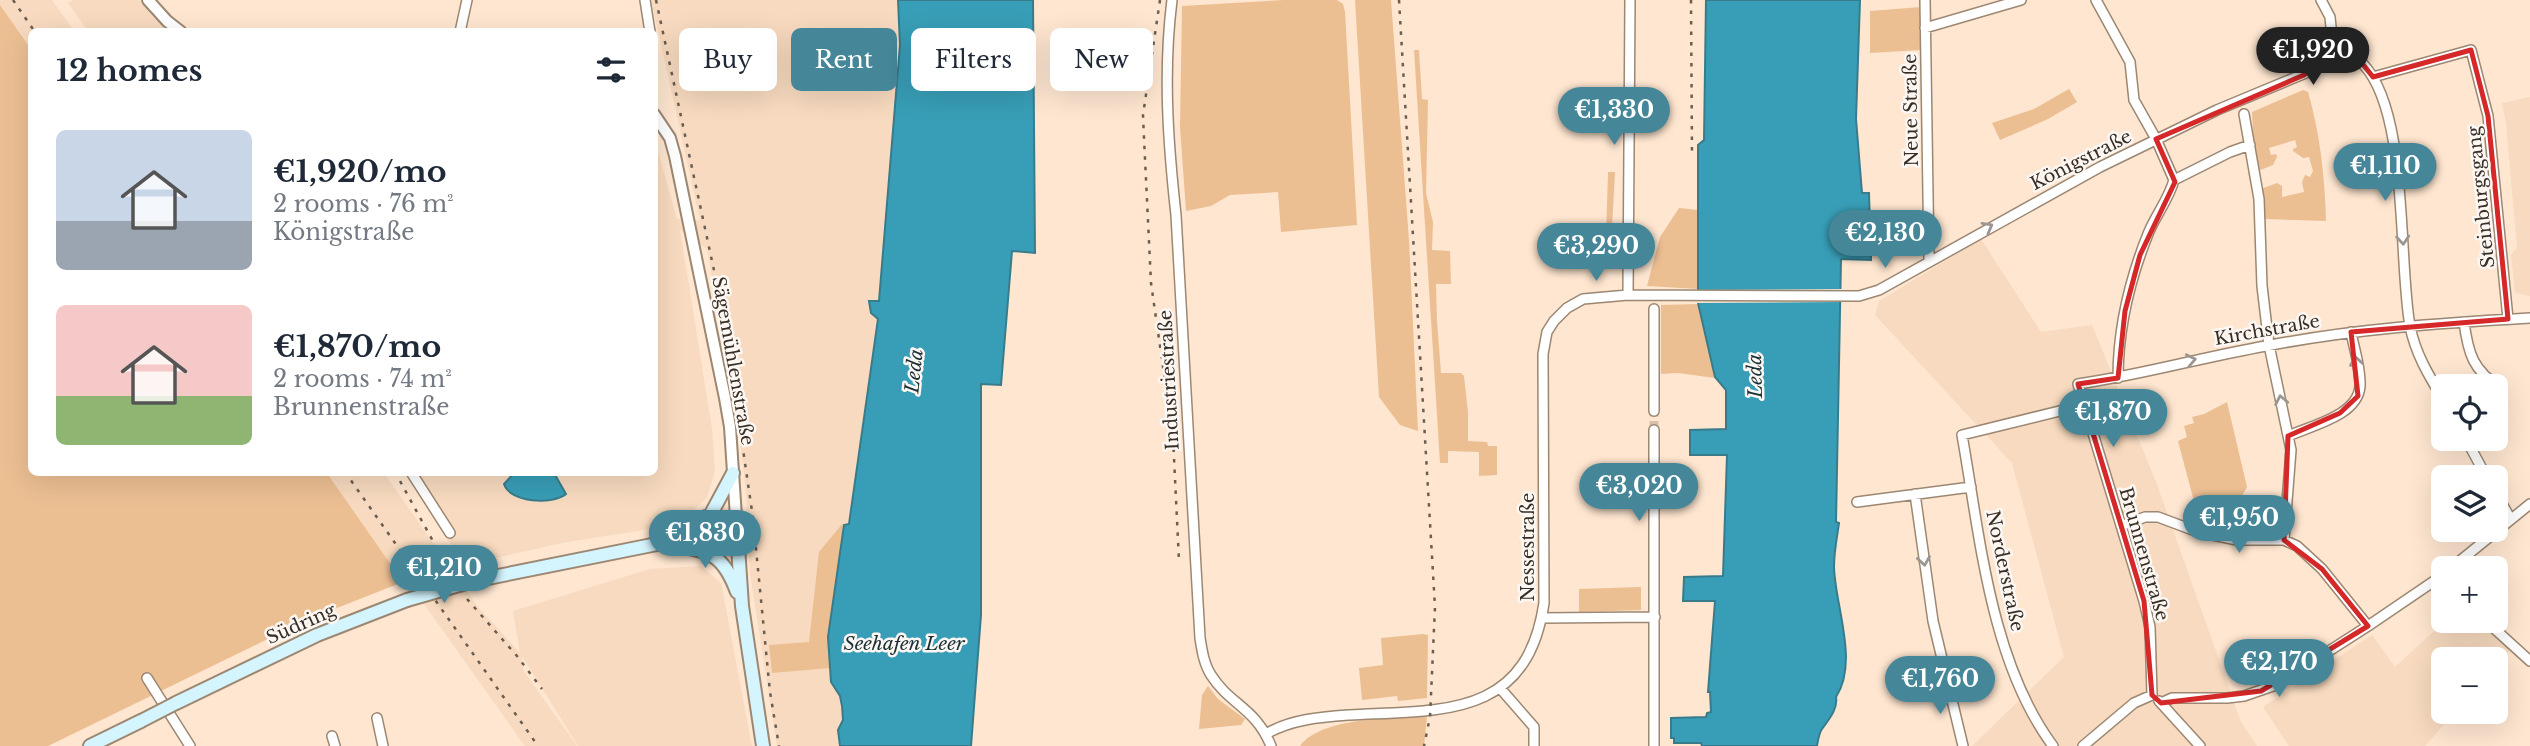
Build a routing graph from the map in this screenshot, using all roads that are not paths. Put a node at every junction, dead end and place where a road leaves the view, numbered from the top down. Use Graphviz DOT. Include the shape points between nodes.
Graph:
graph roads {
  1 [pos="148,0"];
  2 [pos="467,0"];
  3 [pos="645,0"];
  4 [pos="1172,0"];
  5 [pos="1630,0"];
  6 [pos="1925,0"];
  7 [pos="2021,0"];
  8 [pos="2096,0"];
  9 [pos="2321,0"];
  10 [pos="176,28"];
  11 [pos="461,28"];
  12 [pos="649,28"];
  13 [pos="1925,28"];
  14 [pos="2329,47"];
  15 [pos="2373,77"];
  16 [pos="2244,114"];
  17 [pos="658,120"];
  18 [pos="2156,139"];
  19 [pos="2250,145"];
  20 [pos="2174,180"];
  21 [pos="1929,261"];
  22 [pos="1628,295"];
  23 [pos="1684,296"];
  24 [pos="1654,309"];
  25 [pos="2530,318"];
  26 [pos="2508,319"];
  27 [pos="2464,322"];
  28 [pos="2410,326"];
  29 [pos="2351,332"];
  30 [pos="2269,345"];
  31 [pos="2482,374"];
  32 [pos="2118,378"];
  33 [pos="2431,378"];
  34 [pos="2078,384"];
  35 [pos="2084,405"];
  36 [pos="1654,411"];
  37 [pos="1654,430"];
  38 [pos="2288,436"];
  39 [pos="733,473"];
  40 [pos="414,476"];
  41 [pos="1971,487"];
  42 [pos="1915,494"];
  43 [pos="1857,502"];
  44 [pos="2530,504"];
  45 [pos="2508,514"];
  46 [pos="2510,518"];
  47 [pos="2121,526"];
  48 [pos="737,532"];
  49 [pos="450,533"];
  50 [pos="2284,540"];
  51 [pos="662,543"];
  52 [pos="2465,556"];
  53 [pos="2431,585"];
  54 [pos="742,606"];
  55 [pos="1655,617"];
  56 [pos="1542,618"];
  57 [pos="2368,626"];
  58 [pos="2500,633"];
  59 [pos="2530,661"];
  60 [pos="147,678"];
  61 [pos="1500,688"];
  62 [pos="2152,695"];
  63 [pos="2161,703"];
  64 [pos="377,718"];
  65 [pos="1266,734"];
  66 [pos="332,736"];
  67 [pos="90,746"];
  68 [pos="190,746"];
  69 [pos="335,746"];
  70 [pos="383,746"];
  71 [pos="763,746"];
  72 [pos="1271,746"];
  73 [pos="1534,746"];
  74 [pos="1654,746"];
  75 [pos="1963,746"];
  76 [pos="2053,746"];
  77 [pos="2083,746"];
  78 [pos="2200,746"];
  1 -- 10 [label="street"];
  2 -- 11 [label="street"];
  3 -- 12 [label="street"];
  4 -- 65 [label="street, Industriestraße" via="1166,87 1200,638 1213,678 1255,717"];
  5 -- 22 [label="street"];
  6 -- 13 [label="street, Neue Straße"];
  7 -- 13 [label="street"];
  8 -- 18 [label="street" via="2130,62 2134,100"];
  9 -- 14 [label="street" via="2332,27"];
  13 -- 21 [label="street, Neue Straße"];
  14 -- 15 [label="street" via="2361,62"];
  14 -- 18 [label="street, Königstraße" via="2320,64 2304,75"];
  15 -- 26 [label="street, Steinburgsgang" via="2471,50 2488,116"];
  15 -- 28 [label="street, one-way" via="2397,170"];
  16 -- 19 [label="street"];
  17 -- 39 [label="street, Sägemühlenstraße" via="676,156 725,398"];
  18 -- 20 [label="street"];
  21 -- 18 [label="street, Königstraße, one-way"];
  19 -- 20 [label="street"];
  19 -- 30 [label="street" via="2259,199"];
  20 -- 32 [label="street" via="2148,232 2125,311"];
  21 -- 23 [label="street, Königstraße" via="1868,295"];
  22 -- 23 [label="street, Nessestraße"];
  22 -- 56 [label="street, Nessestraße" via="1578,301 1559,314 1545,338"];
  24 -- 36 [label="street"];
  25 -- 26 [label="street, Kirchstraße"];
  26 -- 27 [label="street, Kirchstraße"];
  27 -- 28 [label="street, Kirchstraße"];
  27 -- 31 [label="street" via="2467,348"];
  28 -- 29 [label="street, Kirchstraße"];
  28 -- 33 [label="street"];
  29 -- 30 [label="street, Kirchstraße"];
  38 -- 29 [label="street, one-way" via="2340,414 2358,396"];
  32 -- 30 [label="street, Kirchstraße, one-way"];
  38 -- 30 [label="street, one-way"];
  32 -- 34 [label="street, Kirchstraße"];
  34 -- 35 [label="street, Brunnenstraße"];
  35 -- 41 [label="street, Norderstraße" via="1962,435"];
  35 -- 47 [label="street, Brunnenstraße"];
  37 -- 55 [label="street"];
  38 -- 50 [label="street" via="2291,450"];
  39 -- 48 [label="street, Sägemühlenstraße"];
  39 -- 51 [label="main road" via="711,514"];
  40 -- 49 [label="street"];
  41 -- 42 [label="street"];
  41 -- 76 [label="street, Norderstraße" via="2007,653 2022,693"];
  42 -- 43 [label="street"];
  42 -- 75 [label="street, one-way" via="1933,621"];
  44 -- 46 [label="street"];
  45 -- 46 [label="street"];
  46 -- 52 [label="street"];
  47 -- 50 [label="street" via="2158,517 2237,540"];
  47 -- 62 [label="street, Brunnenstraße" via="2150,628"];
  48 -- 51 [label="main road, Südring"];
  48 -- 54 [label="main road, Sägemühlenstraße"];
  50 -- 57 [label="street" via="2322,569"];
  51 -- 54 [label="main road, Südring" via="715,556 726,566"];
  51 -- 67 [label="main road, Südring, bridge" via="472,581 407,600 317,635"];
  53 -- 57 [label="street"];
  54 -- 71 [label="main road, Sägemühlenstraße"];
  55 -- 56 [label="street"];
  55 -- 74 [label="street"];
  56 -- 61 [label="street, Nessestraße" via="1530,654"];
  57 -- 63 [label="street" via="2261,691 2227,698 2172,698"];
  58 -- 59 [label="street"];
  60 -- 68 [label="street"];
  61 -- 65 [label="street, Nessestraße" via="1456,707 1309,719"];
  61 -- 73 [label="street" via="1534,727"];
  62 -- 63 [label="street"];
  62 -- 77 [label="street" via="2134,703"];
  63 -- 78 [label="street"];
  64 -- 70 [label="street"];
  65 -- 72 [label="street"];
  66 -- 69 [label="street"];
}
